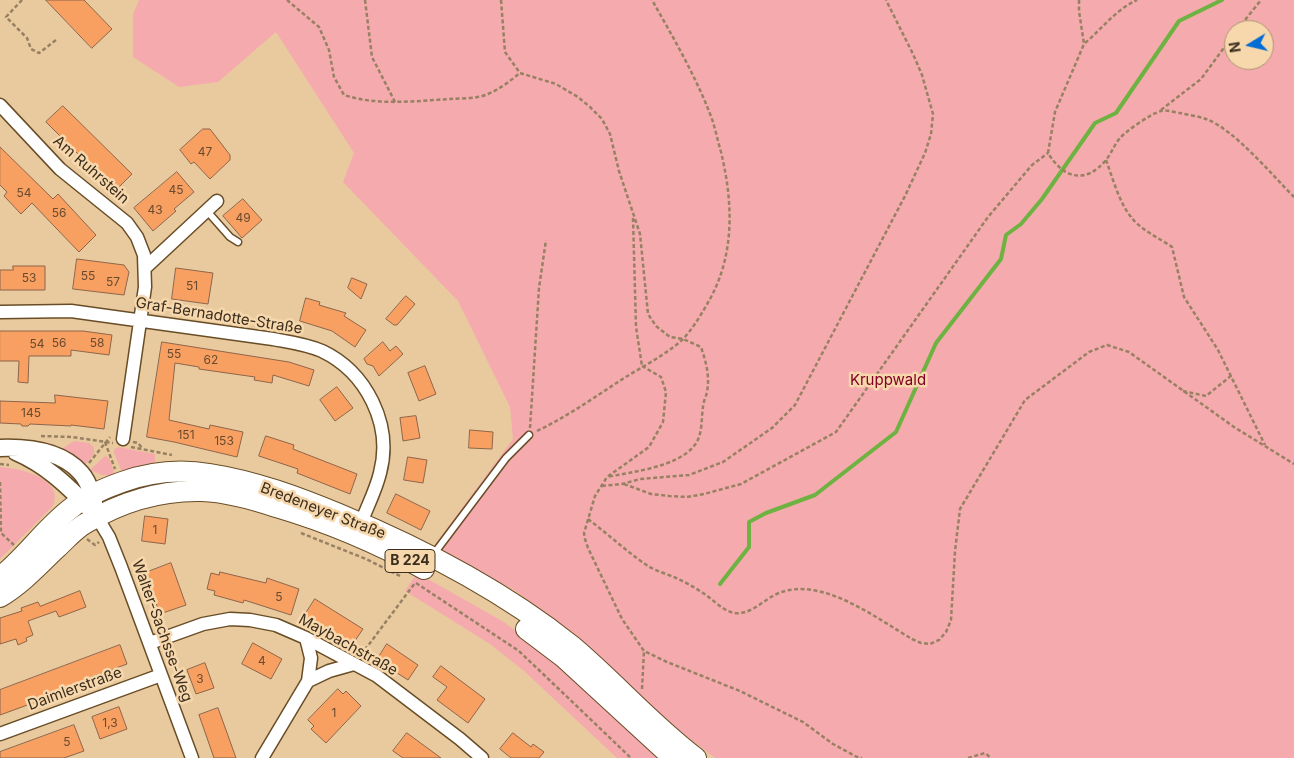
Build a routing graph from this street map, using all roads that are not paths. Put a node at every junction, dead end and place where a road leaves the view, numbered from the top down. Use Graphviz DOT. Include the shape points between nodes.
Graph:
graph roads {
  1 [pos="0,105"];
  2 [pos="217,202"];
  3 [pos="208,211"];
  4 [pos="238,242"];
  5 [pos="145,268"];
  6 [pos="0,312"];
  7 [pos="141,320"];
  8 [pos="529,435"];
  9 [pos="121,443"];
  10 [pos="0,448"];
  11 [pos="87,498"];
  12 [pos="97,517"];
  13 [pos="361,523"];
  14 [pos="432,557"];
  15 [pos="0,577"];
  16 [pos="0,598"];
  17 [pos="306,638"];
  18 [pos="150,644"];
  19 [pos="354,664"];
  20 [pos="161,675"];
  21 [pos="308,681"];
  22 [pos="0,734"];
  23 [pos="192,758"];
  24 [pos="262,758"];
  25 [pos="482,758"];
  26 [pos="673,758"];
  27 [pos="696,758"];
  1 -- 5 [label="street, Am Ruhrstein" via="60,169 126,223 137,237 144,254"];
  2 -- 3 [label="street"];
  3 -- 4 [label="lane"];
  3 -- 5 [label="street"];
  5 -- 7 [label="street, Am Ruhrstein"];
  6 -- 7 [label="street, Graf-Bernadotte-Straße" via="71,311"];
  7 -- 9 [label="street, Am Ruhrstein"];
  7 -- 13 [label="street, Graf-Bernadotte-Straße" via="303,344 342,363 355,374 376,408 383,440 381,472"];
  8 -- 14 [label="lane" via="506,458"];
  10 -- 11 [label="street" via="14,451 46,467"];
  11 -- 12 [label="street"];
  11 -- 13 [label="main road, Bredeneyer Straße / B 224" via="151,474 184,471 265,487"];
  11 -- 15 [label="main road, B 224" via="62,516"];
  12 -- 16 [label="main road, B 224" via="76,530 27,578"];
  12 -- 18 [label="street, Walter-Sachsse-Weg" via="122,566"];
  12 -- 26 [label="main road, Bredeneyer Straße / B 224" via="147,497 202,491 227,493 256,501 346,532 411,562 528,630 563,657"];
  13 -- 14 [label="main road, Bredeneyer Straße / B 224"];
  14 -- 27 [label="main road, Bredeneyer Straße / B 224" via="492,590 572,646"];
  17 -- 18 [label="street, Maybachstraße" via="276,625 230,619 203,624"];
  17 -- 19 [label="street, Maybachstraße"];
  17 -- 21 [label="street" via="311,658"];
  18 -- 20 [label="street, Walter-Sachsse-Weg"];
  19 -- 21 [label="street"];
  19 -- 25 [label="street, Maybachstraße" via="377,676"];
  20 -- 22 [label="street, Daimlerstraße"];
  20 -- 23 [label="street, Walter-Sachsse-Weg"];
  21 -- 24 [label="street"];
}
